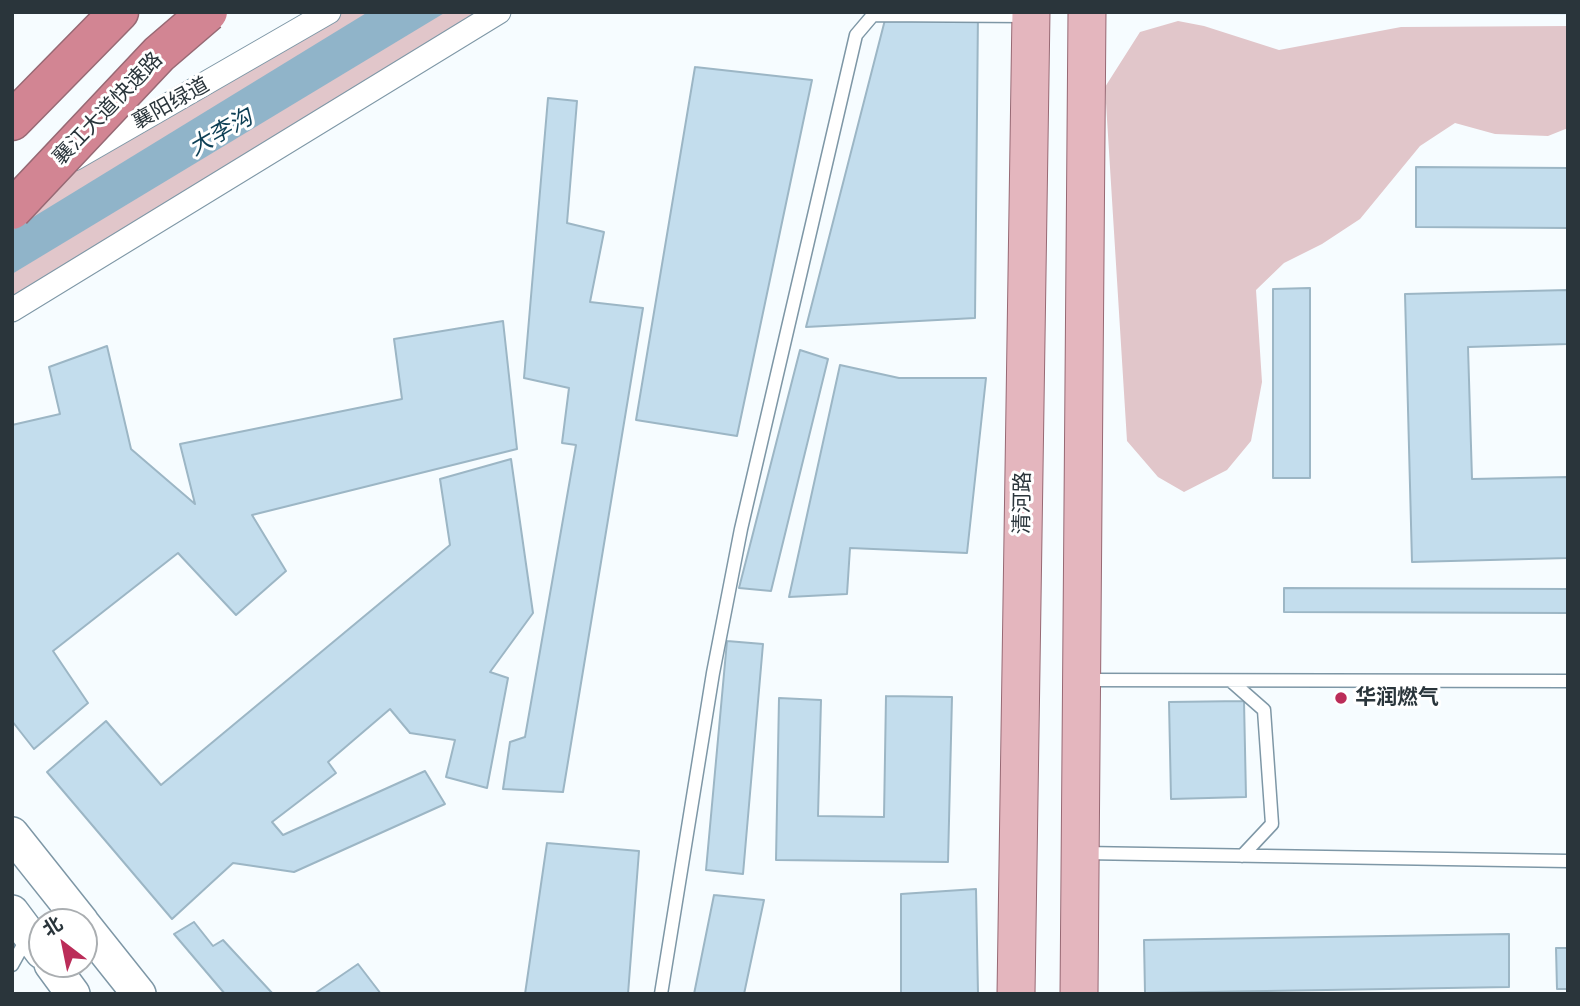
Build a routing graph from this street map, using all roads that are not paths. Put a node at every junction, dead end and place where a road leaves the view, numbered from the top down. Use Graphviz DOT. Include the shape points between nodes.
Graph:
graph roads {
  1 [pos="119,12"];
  2 [pos="208,12"];
  3 [pos="329,12"];
  4 [pos="499,12"];
  5 [pos="1087,12"];
  6 [pos="1031,14"];
  7 [pos="12,121"];
  8 [pos="12,193"];
  9 [pos="12,210"];
  10 [pos="12,310"];
  11 [pos="1082,680"];
  12 [pos="1231,681"];
  13 [pos="1568,681"];
  14 [pos="12,834"];
  15 [pos="1080,853"];
  16 [pos="1242,856"];
  17 [pos="1568,861"];
  18 [pos="71,908"];
  19 [pos="28,933"];
  20 [pos="98,942"];
  21 [pos="12,965"];
  22 [pos="61,978"];
  23 [pos="73,994"];
  24 [pos="139,994"];
  25 [pos="661,994"];
  26 [pos="1016,994"];
  27 [pos="1079,994"];
  1 -- 7 [label="highway"];
  2 -- 9 [label="highway, 襄江大道快速路, bridge" via="159,54"];
  3 -- 8 [label="street, 襄阳绿道"];
  4 -- 10 [label="street"];
  5 -- 11 [label="main road"];
  6 -- 25 [label="lane" via="873,15 856,35 740,529"];
  6 -- 26 [label="main road, 清河路"];
  11 -- 12 [label="lane"];
  11 -- 15 [label="main road"];
  12 -- 13 [label="lane"];
  12 -- 16 [label="lane" via="1264,710 1272,824"];
  14 -- 18 [label="street"];
  15 -- 16 [label="lane"];
  15 -- 27 [label="main road"];
  16 -- 17 [label="lane"];
  19 -- 21 [label="lane"];
  20 -- 24 [label="street"];
  22 -- 23 [label="street"];
}
